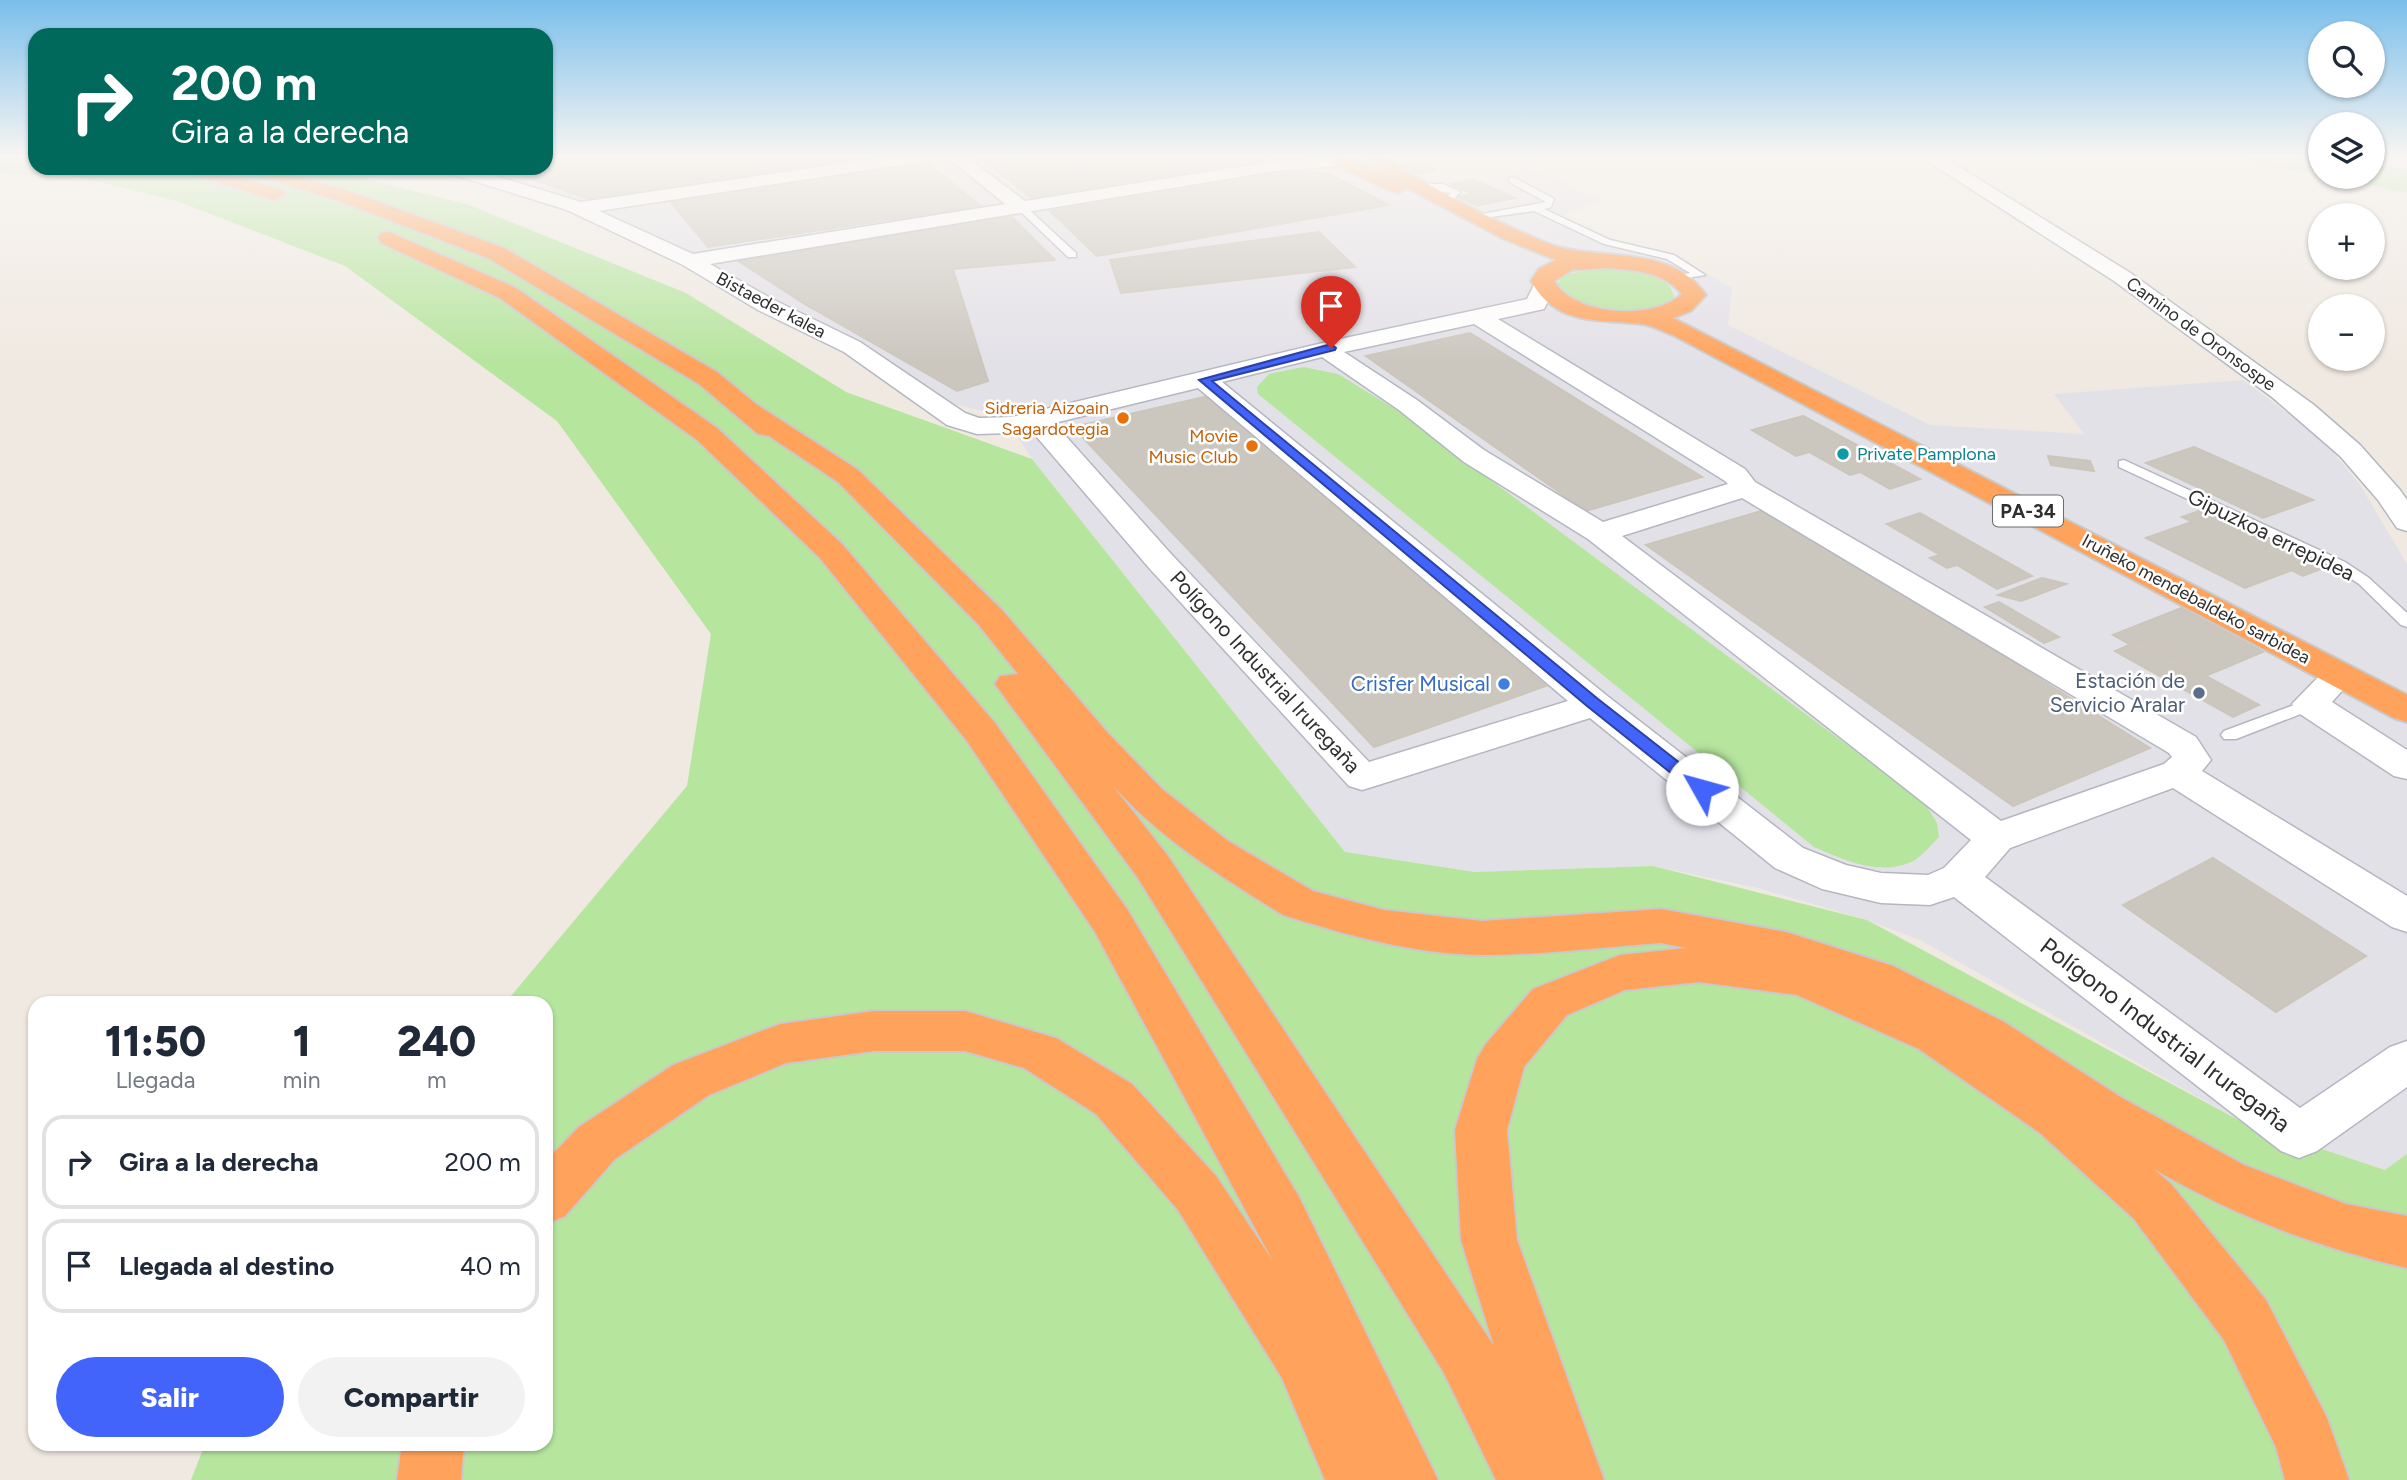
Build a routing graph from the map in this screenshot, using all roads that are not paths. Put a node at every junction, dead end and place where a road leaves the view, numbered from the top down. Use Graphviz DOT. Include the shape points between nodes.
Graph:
graph roads {
  1 [pos="366,226"];
  2 [pos="424,226"];
  3 [pos="616,226"];
  4 [pos="909,226"];
  5 [pos="1041,226"];
  6 [pos="1473,226"];
  7 [pos="1497,226"];
  8 [pos="1573,226"];
  9 [pos="2043,226"];
  10 [pos="1072,255"];
  11 [pos="690,261"];
  12 [pos="1591,261"];
  13 [pos="1544,281"];
  14 [pos="1684,292"];
  15 [pos="1479,317"];
  16 [pos="1648,317"];
  17 [pos="1331,348"];
  18 [pos="1204,380"];
  19 [pos="750,411"];
  20 [pos="1035,418"];
  21 [pos="2124,464"];
  22 [pos="1745,488"];
  23 [pos="2407,522"];
  24 [pos="1599,533"];
  25 [pos="2407,622"];
  26 [pos="2340,675"];
  27 [pos="2407,682"];
  28 [pos="1593,703"];
  29 [pos="2310,704"];
  30 [pos="2407,710"];
  31 [pos="2230,735"];
  32 [pos="2407,767"];
  33 [pos="2177,773"];
  34 [pos="1996,838"];
  35 [pos="1959,879"];
  36 [pos="2407,916"];
  37 [pos="2407,1061"];
  38 [pos="553,1191"];
  39 [pos="2407,1242"];
  40 [pos="432,1451"];
  41 [pos="429,1480"];
  42 [pos="1357,1480"];
  43 [pos="1406,1480"];
  44 [pos="1529,1480"];
  45 [pos="1572,1480"];
  46 [pos="2317,1480"];
  1 -- 43 [label="highway" via="508,293 708,434 831,551 982,732 1111,921 1280,1215"];
  2 -- 19 [label="highway" via="496,253 708,378"];
  3 -- 11 [label="street, Bistaeder kalea"];
  4 -- 11 [label="street"];
  5 -- 10 [label="lane"];
  6 -- 13 [label="highway, PA-34" via="1532,257"];
  7 -- 12 [label="highway, PA-34" via="1548,251"];
  8 -- 14 [label="lane" via="1607,242 1670,257 1700,275"];
  9 -- 23 [label="street, Camino de Oronsospe" via="2195,327 2291,399 2362,460"];
  11 -- 20 [label="street, Bistaeder kalea" via="852,348 956,419 1003,427"];
  12 -- 13 [label="highway, PA-34" via="1563,265"];
  12 -- 14 [label="highway, PA-34" via="1639,264"];
  13 -- 15 [label="street" via="1536,304"];
  13 -- 16 [label="highway, PA-34" via="1556,300 1581,310"];
  14 -- 16 [label="highway, PA-34" via="1672,313"];
  14 -- 27 [label="highway, Iruñeko mendebaldeko sarbidea / PA-34" via="1699,323"];
  15 -- 17 [label="street"];
  15 -- 22 [label="street" via="1735,475"];
  16 -- 26 [label="highway, Iruñeko mendebaldeko sarbidea / PA-34" via="1682,330"];
  17 -- 18 [label="street"];
  17 -- 24 [label="street" via="1334,356 1474,456"];
  18 -- 20 [label="street"];
  18 -- 28 [label="street"];
  19 -- 39 [label="highway" via="848,476 990,617 1093,741 1148,799 1213,852 1299,904 1384,927 1482,938 1661,926 1786,949 1876,979 1987,1036 2104,1114 2225,1182 2346,1229"];
  19 -- 44 [label="highway" via="994,658 1153,867 1465,1352"];
  20 -- 28 [label="street, Polígono Industrial Iruregaña" via="1161,562 1363,777"];
  21 -- 25 [label="lane, Gipuzkoa errepidea" via="2340,565 2364,580"];
  22 -- 24 [label="street"];
  22 -- 33 [label="street" via="2183,745 2192,760"];
  24 -- 34 [label="street"];
  26 -- 29 [label="street"];
  26 -- 30 [label="highway, Iruñeko mendebaldeko sarbidea / PA-34"];
  28 -- 35 [label="street" via="1789,858 1837,878 1881,888 1930,890"];
  29 -- 31 [label="lane"];
  29 -- 32 [label="street"];
  33 -- 34 [label="street"];
  33 -- 36 [label="street"];
  34 -- 35 [label="street"];
  35 -- 37 [label="street, Polígono Industrial Iruregaña" via="2300,1136"];
  38 -- 42 [label="highway" via="597,1143 691,1080 780,1044 874,1031 965,1031 1039,1052 1114,1099 1197,1193 1303,1357"];
  40 -- 41 [label="highway"];
  45 -- 46 [label="highway" via="1489,1240 1481,1130 1502,1059 1550,1002 1620,973 1699,964 1804,978 1936,1035 2058,1117 2153,1202 2245,1320 2305,1440"];
}
